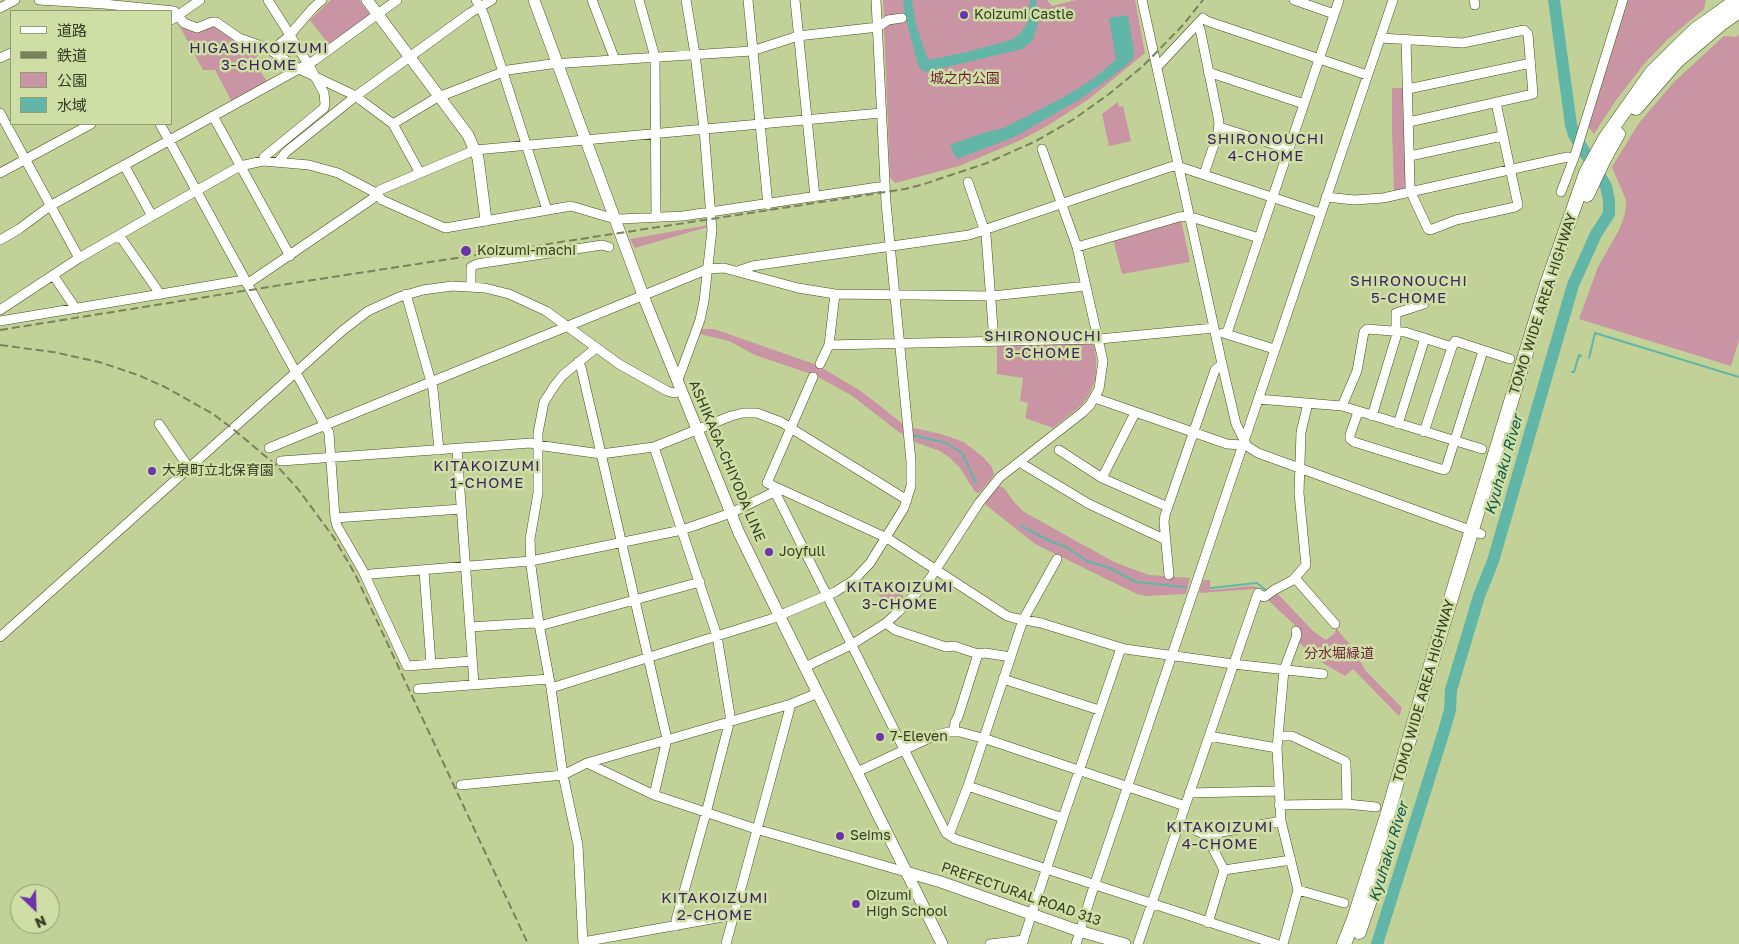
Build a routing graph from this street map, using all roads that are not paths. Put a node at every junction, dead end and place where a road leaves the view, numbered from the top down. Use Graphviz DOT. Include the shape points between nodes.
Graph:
graph roads {
  1 [pos="15,0"];
  2 [pos="39,0"];
  3 [pos="49,0"];
  4 [pos="200,0"];
  5 [pos="268,0"];
  6 [pos="322,0"];
  7 [pos="367,0"];
  8 [pos="397,0"];
  9 [pos="492,0"];
  10 [pos="534,0"];
  11 [pos="592,0"];
  12 [pos="639,0"];
  13 [pos="686,0"];
  14 [pos="748,0"];
  15 [pos="795,0"];
  16 [pos="876,0"];
  17 [pos="1142,0"];
  18 [pos="1294,0"];
  19 [pos="1339,0"];
  20 [pos="1393,0"];
  21 [pos="1623,0"];
  22 [pos="116,2"];
  23 [pos="478,3"];
  24 [pos="1734,7"];
  25 [pos="0,8"];
  26 [pos="168,10"];
  27 [pos="1334,14"];
  28 [pos="378,15"];
  29 [pos="174,18"];
  30 [pos="902,18"];
  31 [pos="1197,24"];
  32 [pos="878,27"];
  33 [pos="290,35"];
  34 [pos="798,36"];
  35 [pos="1380,38"];
  36 [pos="1406,39"];
  37 [pos="272,50"];
  38 [pos="752,51"];
  39 [pos="695,54"];
  40 [pos="410,56"];
  41 [pos="655,57"];
  42 [pos="1319,59"];
  43 [pos="614,60"];
  44 [pos="1531,63"];
  45 [pos="309,64"];
  46 [pos="558,64"];
  47 [pos="1156,67"];
  48 [pos="299,70"];
  49 [pos="503,72"];
  50 [pos="1208,72"];
  51 [pos="1367,75"];
  52 [pos="315,77"];
  53 [pos="1408,89"];
  54 [pos="356,96"];
  55 [pos="440,97"];
  56 [pos="1496,103"];
  57 [pos="1304,104"];
  58 [pos="881,113"];
  59 [pos="1,116"];
  60 [pos="213,116"];
  61 [pos="808,120"];
  62 [pos="1409,122"];
  63 [pos="393,124"];
  64 [pos="760,124"];
  65 [pos="89,125"];
  66 [pos="161,125"];
  67 [pos="1219,127"];
  68 [pos="704,129"];
  69 [pos="294,132"];
  70 [pos="656,134"];
  71 [pos="1502,136"];
  72 [pos="301,140"];
  73 [pos="586,140"];
  74 [pos="169,141"];
  75 [pos="527,145"];
  76 [pos="1042,149"];
  77 [pos="1289,149"];
  78 [pos="475,150"];
  79 [pos="1410,156"];
  80 [pos="1575,156"];
  81 [pos="26,160"];
  82 [pos="262,161"];
  83 [pos="279,161"];
  84 [pos="124,165"];
  85 [pos="240,166"];
  86 [pos="1177,166"];
  87 [pos="1510,170"];
  88 [pos="0,173"];
  89 [pos="420,173"];
  90 [pos="1204,174"];
  91 [pos="968,182"];
  92 [pos="885,186"];
  93 [pos="196,191"];
  94 [pos="1411,192"];
  95 [pos="1561,192"];
  96 [pos="376,193"];
  97 [pos="815,197"];
  98 [pos="1272,197"];
  99 [pos="1326,197"];
  100 [pos="1063,203"];
  101 [pos="768,204"];
  102 [pos="50,206"];
  103 [pos="547,210"];
  104 [pos="711,212"];
  105 [pos="1320,213"];
  106 [pos="152,216"];
  107 [pos="1188,216"];
  108 [pos="614,218"];
  109 [pos="656,218"];
  110 [pos="486,220"];
  111 [pos="985,230"];
  112 [pos="118,235"];
  113 [pos="1259,238"];
  114 [pos="0,240"];
  115 [pos="889,246"];
  116 [pos="1078,246"];
  117 [pos="610,248"];
  118 [pos="290,256"];
  119 [pos="79,258"];
  120 [pos="708,269"];
  121 [pos="738,271"];
  122 [pos="53,275"];
  123 [pos="246,282"];
  124 [pos="1086,286"];
  125 [pos="471,287"];
  126 [pos="406,294"];
  127 [pos="835,294"];
  128 [pos="159,295"];
  129 [pos="644,295"];
  130 [pos="894,295"];
  131 [pos="992,296"];
  132 [pos="1424,304"];
  133 [pos="76,309"];
  134 [pos="0,310"];
  135 [pos="0,321"];
  136 [pos="567,326"];
  137 [pos="1214,331"];
  138 [pos="1397,331"];
  139 [pos="1227,333"];
  140 [pos="1425,338"];
  141 [pos="1099,339"];
  142 [pos="994,341"];
  143 [pos="899,344"];
  144 [pos="829,345"];
  145 [pos="1452,347"];
  146 [pos="596,348"];
  147 [pos="1274,349"];
  148 [pos="1483,351"];
  149 [pos="1510,359"];
  150 [pos="578,362"];
  151 [pos="820,364"];
  152 [pos="1222,364"];
  153 [pos="296,373"];
  154 [pos="813,377"];
  155 [pos="676,378"];
  156 [pos="431,382"];
  157 [pos="681,391"];
  158 [pos="1095,398"];
  159 [pos="1258,399"];
  160 [pos="1308,403"];
  161 [pos="1342,406"];
  162 [pos="1358,412"];
  163 [pos="1135,413"];
  164 [pos="1372,416"];
  165 [pos="159,424"];
  166 [pos="1398,424"];
  167 [pos="325,426"];
  168 [pos="791,428"];
  169 [pos="697,429"];
  170 [pos="1424,432"];
  171 [pos="1194,433"];
  172 [pos="1455,441"];
  173 [pos="1243,443"];
  174 [pos="537,445"];
  175 [pos="654,447"];
  176 [pos="269,448"];
  177 [pos="457,449"];
  178 [pos="440,450"];
  179 [pos="1059,450"];
  180 [pos="1482,450"];
  181 [pos="601,454"];
  182 [pos="330,458"];
  183 [pos="281,461"];
  184 [pos="1021,461"];
  185 [pos="189,468"];
  186 [pos="1299,468"];
  187 [pos="1102,478"];
  188 [pos="778,490"];
  189 [pos="907,500"];
  190 [pos="1168,507"];
  191 [pos="461,509"];
  192 [pos="731,513"];
  193 [pos="335,518"];
  194 [pos="682,530"];
  195 [pos="1476,533"];
  196 [pos="887,538"];
  197 [pos="1166,540"];
  198 [pos="621,541"];
  199 [pos="1057,559"];
  200 [pos="531,561"];
  201 [pos="465,566"];
  202 [pos="936,570"];
  203 [pos="424,571"];
  204 [pos="1170,575"];
  205 [pos="366,576"];
  206 [pos="1295,578"];
  207 [pos="700,582"];
  208 [pos="827,596"];
  209 [pos="635,601"];
  210 [pos="779,616"];
  211 [pos="1023,620"];
  212 [pos="886,623"];
  213 [pos="539,624"];
  214 [pos="1335,624"];
  215 [pos="470,628"];
  216 [pos="1296,631"];
  217 [pos="0,636"];
  218 [pos="718,636"];
  219 [pos="851,645"];
  220 [pos="1121,648"];
  221 [pos="978,654"];
  222 [pos="1171,655"];
  223 [pos="649,657"];
  224 [pos="1010,657"];
  225 [pos="472,661"];
  226 [pos="431,664"];
  227 [pos="1233,664"];
  228 [pos="805,667"];
  229 [pos="1284,670"];
  230 [pos="1323,674"];
  231 [pos="1004,679"];
  232 [pos="550,683"];
  233 [pos="474,684"];
  234 [pos="418,689"];
  235 [pos="818,694"];
  236 [pos="791,704"];
  237 [pos="1099,710"];
  238 [pos="730,720"];
  239 [pos="954,732"];
  240 [pos="1209,736"];
  241 [pos="1278,736"];
  242 [pos="667,738"];
  243 [pos="984,738"];
  244 [pos="1277,748"];
  245 [pos="904,750"];
  246 [pos="587,763"];
  247 [pos="1080,771"];
  248 [pos="857,772"];
  249 [pos="563,775"];
  250 [pos="461,785"];
  251 [pos="968,786"];
  252 [pos="1127,786"];
  253 [pos="1278,791"];
  254 [pos="1189,793"];
  255 [pos="654,795"];
  256 [pos="1347,804"];
  257 [pos="1279,805"];
  258 [pos="1185,806"];
  259 [pos="1376,808"];
  260 [pos="706,812"];
  261 [pos="1063,818"];
  262 [pos="1281,821"];
  263 [pos="1179,824"];
  264 [pos="756,829"];
  265 [pos="949,835"];
  266 [pos="1206,835"];
  267 [pos="1291,860"];
  268 [pos="1046,869"];
  269 [pos="1224,870"];
  270 [pos="906,872"];
  271 [pos="1094,886"];
  272 [pos="1298,890"];
  273 [pos="1344,903"];
  274 [pos="1151,904"];
  275 [pos="1031,914"];
  276 [pos="734,915"];
  277 [pos="1208,923"];
  278 [pos="677,926"];
  279 [pos="1079,931"];
  280 [pos="1023,942"];
  281 [pos="583,943"];
  282 [pos="726,944"];
  283 [pos="942,944"];
  284 [pos="990,944"];
  285 [pos="1076,944"];
  286 [pos="1125,944"];
  287 [pos="1138,944"];
  288 [pos="1276,944"];
  289 [pos="1283,944"];
  290 [pos="1344,944"];
  291 [pos="1354,944"];
  1 -- 25 [label="street"];
  2 -- 3 [label="street"];
  3 -- 22 [label="street"];
  4 -- 29 [label="street"];
  5 -- 33 [label="street"];
  6 -- 33 [label="street"];
  7 -- 28 [label="main road"];
  8 -- 28 [label="street"];
  9 -- 23 [label="street"];
  10 -- 46 [label="main road, ASHIKAGA-CHIYODA LINE"];
  11 -- 43 [label="street"];
  12 -- 41 [label="street"];
  13 -- 39 [label="street"];
  14 -- 38 [label="street"];
  15 -- 34 [label="street"];
  16 -- 32 [label="street"];
  17 -- 47 [label="street"];
  18 -- 27 [label="street"];
  19 -- 27 [label="street"];
  20 -- 35 [label="street"];
  21 -- 80 [label="street"];
  22 -- 26 [label="street"];
  23 -- 40 [label="street"];
  23 -- 49 [label="street"];
  24 -- 195 [label="highway, TOMO WIDE AREA HIGHWAY" via="1677,61 1640,102 1601,155 1590,177 1547,284"];
  27 -- 42 [label="street"];
  28 -- 40 [label="main road"];
  28 -- 45 [label="street"];
  29 -- 37 [label="street" via="193,28 216,22 239,38"];
  30 -- 32 [label="street" via="888,20"];
  31 -- 42 [label="street" via="1203,18"];
  31 -- 47 [label="street"];
  31 -- 50 [label="street"];
  32 -- 34 [label="street"];
  32 -- 58 [label="street"];
  33 -- 37 [label="street"];
  33 -- 45 [label="street"];
  34 -- 38 [label="street"];
  34 -- 61 [label="street"];
  35 -- 36 [label="street"];
  35 -- 51 [label="street"];
  36 -- 44 [label="street" via="1468,42 1524,30 1528,34"];
  36 -- 53 [label="street"];
  37 -- 48 [label="street"];
  38 -- 39 [label="street"];
  38 -- 64 [label="street"];
  39 -- 41 [label="street"];
  39 -- 68 [label="street"];
  40 -- 54 [label="street"];
  40 -- 55 [label="main road"];
  41 -- 43 [label="street"];
  41 -- 70 [label="street"];
  42 -- 51 [label="street"];
  42 -- 57 [label="street"];
  43 -- 46 [label="street"];
  44 -- 53 [label="street"];
  44 -- 56 [label="street" via="1533,94"];
  45 -- 48 [label="street"];
  45 -- 52 [label="street"];
  46 -- 49 [label="street"];
  46 -- 73 [label="main road, ASHIKAGA-CHIYODA LINE"];
  47 -- 86 [label="street"];
  48 -- 52 [label="street"];
  48 -- 60 [label="street"];
  49 -- 55 [label="street"];
  49 -- 75 [label="street"];
  50 -- 57 [label="street"];
  50 -- 67 [label="street"];
  51 -- 99 [label="street"];
  52 -- 54 [label="street"];
  52 -- 69 [label="street" via="326,104"];
  53 -- 62 [label="street"];
  54 -- 63 [label="street"];
  54 -- 72 [label="street"];
  55 -- 63 [label="street"];
  55 -- 78 [label="main road" via="464,128"];
  56 -- 62 [label="street"];
  56 -- 71 [label="street"];
  57 -- 77 [label="street"];
  58 -- 61 [label="street"];
  58 -- 92 [label="street"];
  59 -- 81 [label="street"];
  60 -- 74 [label="street"];
  60 -- 85 [label="street"];
  61 -- 64 [label="street"];
  61 -- 97 [label="street"];
  62 -- 79 [label="street"];
  63 -- 89 [label="street"];
  64 -- 68 [label="street"];
  64 -- 101 [label="street"];
  65 -- 81 [label="street"];
  66 -- 74 [label="street"];
  67 -- 77 [label="street"];
  67 -- 90 [label="street"];
  68 -- 70 [label="street"];
  68 -- 104 [label="street"];
  69 -- 72 [label="street"];
  69 -- 82 [label="street"];
  70 -- 73 [label="street"];
  70 -- 109 [label="street"];
  71 -- 79 [label="street"];
  71 -- 87 [label="street"];
  72 -- 83 [label="street"];
  73 -- 75 [label="street"];
  73 -- 108 [label="main road, ASHIKAGA-CHIYODA LINE"];
  74 -- 84 [label="street"];
  74 -- 93 [label="street"];
  75 -- 78 [label="street"];
  75 -- 103 [label="street"];
  76 -- 100 [label="street"];
  77 -- 98 [label="street"];
  78 -- 89 [label="street"];
  78 -- 110 [label="main road"];
  79 -- 94 [label="street"];
  80 -- 87 [label="street"];
  80 -- 95 [label="street"];
  81 -- 88 [label="street"];
  81 -- 102 [label="street"];
  82 -- 83 [label="street"];
  82 -- 85 [label="street"];
  83 -- 96 [label="street" via="338,173"];
  84 -- 102 [label="street"];
  84 -- 106 [label="street"];
  85 -- 93 [label="street"];
  85 -- 118 [label="street"];
  86 -- 90 [label="street"];
  86 -- 100 [label="street"];
  86 -- 107 [label="street"];
  87 -- 94 [label="street"];
  87 -- 94 [label="street" via="1516,206 1456,220 1430,230"];
  89 -- 96 [label="street"];
  90 -- 98 [label="street"];
  91 -- 111 [label="street"];
  92 -- 97 [label="street"];
  92 -- 115 [label="street"];
  93 -- 106 [label="street"];
  93 -- 123 [label="street"];
  94 -- 99 [label="street" via="1354,200"];
  96 -- 110 [label="street" via="382,200 443,228"];
  96 -- 118 [label="street"];
  97 -- 101 [label="street"];
  98 -- 105 [label="street"];
  98 -- 113 [label="street"];
  99 -- 105 [label="street"];
  100 -- 111 [label="street"];
  100 -- 116 [label="street"];
  101 -- 104 [label="street"];
  102 -- 114 [label="street"];
  102 -- 119 [label="street"];
  103 -- 108 [label="street" via="574,206"];
  103 -- 110 [label="street"];
  104 -- 109 [label="street"];
  104 -- 120 [label="street"];
  105 -- 147 [label="street"];
  106 -- 112 [label="street"];
  107 -- 113 [label="street"];
  107 -- 116 [label="street"];
  107 -- 137 [label="street"];
  108 -- 109 [label="street"];
  108 -- 129 [label="main road, ASHIKAGA-CHIYODA LINE"];
  111 -- 115 [label="street"];
  111 -- 131 [label="street"];
  112 -- 119 [label="street"];
  112 -- 128 [label="street"];
  113 -- 139 [label="street"];
  115 -- 121 [label="street" via="752,266"];
  115 -- 130 [label="street"];
  116 -- 124 [label="street"];
  117 -- 125 [label="street" via="602,245 477,264 471,267"];
  118 -- 123 [label="street"];
  119 -- 122 [label="street"];
  120 -- 121 [label="street"];
  120 -- 129 [label="street"];
  120 -- 155 [label="street" via="698,327"];
  121 -- 127 [label="street" via="798,288"];
  122 -- 133 [label="street"];
  122 -- 134 [label="street"];
  123 -- 128 [label="street"];
  123 -- 153 [label="street"];
  124 -- 131 [label="street"];
  124 -- 141 [label="street"];
  125 -- 126 [label="street" via="430,288"];
  125 -- 136 [label="street" via="528,301"];
  126 -- 153 [label="street" via="361,316"];
  126 -- 156 [label="street"];
  127 -- 130 [label="street"];
  127 -- 144 [label="street"];
  128 -- 133 [label="street"];
  129 -- 136 [label="street"];
  129 -- 155 [label="main road, ASHIKAGA-CHIYODA LINE"];
  130 -- 131 [label="street"];
  130 -- 143 [label="street"];
  131 -- 142 [label="street"];
  132 -- 138 [label="street" via="1396,313"];
  133 -- 135 [label="street"];
  136 -- 146 [label="street"];
  136 -- 156 [label="street"];
  137 -- 139 [label="street"];
  137 -- 141 [label="street"];
  137 -- 152 [label="street"];
  138 -- 140 [label="street"];
  138 -- 161 [label="street" via="1366,328 1357,371"];
  138 -- 164 [label="street"];
  139 -- 147 [label="street"];
  140 -- 145 [label="street"];
  140 -- 166 [label="street"];
  141 -- 142 [label="street"];
  141 -- 158 [label="street" via="1103,361"];
  142 -- 143 [label="street"];
  143 -- 144 [label="street"];
  143 -- 189 [label="street" via="911,461 911,486"];
  144 -- 151 [label="street"];
  145 -- 148 [label="street" via="1455,342"];
  145 -- 170 [label="street"];
  146 -- 150 [label="street"];
  146 -- 157 [label="street" via="667,391"];
  147 -- 159 [label="street"];
  148 -- 149 [label="street"];
  148 -- 172 [label="street"];
  150 -- 174 [label="street" via="563,375 548,396 539,423"];
  150 -- 181 [label="street"];
  152 -- 171 [label="street" via="1215,370"];
  152 -- 173 [label="street"];
  153 -- 167 [label="street"];
  153 -- 185 [label="street"];
  154 -- 168 [label="street"];
  155 -- 157 [label="main road, ASHIKAGA-CHIYODA LINE"];
  156 -- 167 [label="street"];
  156 -- 178 [label="street"];
  157 -- 169 [label="main road, ASHIKAGA-CHIYODA LINE"];
  158 -- 163 [label="street"];
  158 -- 184 [label="street" via="1076,418"];
  159 -- 160 [label="street"];
  159 -- 173 [label="street"];
  160 -- 161 [label="street"];
  160 -- 186 [label="street" via="1300,432"];
  161 -- 162 [label="street"];
  162 -- 164 [label="street"];
  162 -- 172 [label="street" via="1350,435 1354,442 1444,470"];
  163 -- 171 [label="street"];
  163 -- 187 [label="street"];
  164 -- 166 [label="street"];
  165 -- 185 [label="street"];
  166 -- 170 [label="street"];
  167 -- 176 [label="street"];
  167 -- 182 [label="street" via="329,433"];
  168 -- 169 [label="street" via="768,416 743,413"];
  168 -- 188 [label="street" via="767,483"];
  168 -- 189 [label="street"];
  169 -- 175 [label="street"];
  169 -- 192 [label="main road, ASHIKAGA-CHIYODA LINE"];
  170 -- 172 [label="street"];
  171 -- 173 [label="street" via="1231,445"];
  171 -- 190 [label="street"];
  172 -- 180 [label="street"];
  173 -- 186 [label="street" via="1258,453"];
  173 -- 222 [label="street"];
  174 -- 177 [label="street"];
  174 -- 181 [label="street"];
  174 -- 200 [label="street" via="538,493 530,539"];
  175 -- 181 [label="street"];
  175 -- 194 [label="street"];
  177 -- 178 [label="street"];
  177 -- 191 [label="street"];
  178 -- 182 [label="street"];
  179 -- 187 [label="street"];
  181 -- 198 [label="street"];
  182 -- 183 [label="street"];
  182 -- 193 [label="street"];
  184 -- 197 [label="street" via="1089,504"];
  184 -- 202 [label="street" via="1000,478 979,503"];
  185 -- 217 [label="street"];
  186 -- 195 [label="street"];
  186 -- 206 [label="street" via="1306,563"];
  187 -- 190 [label="street"];
  188 -- 192 [label="street"];
  188 -- 196 [label="street"];
  188 -- 208 [label="street"];
  189 -- 196 [label="street"];
  190 -- 197 [label="street" via="1164,522"];
  191 -- 193 [label="street"];
  191 -- 201 [label="street"];
  192 -- 194 [label="street"];
  192 -- 210 [label="main road, ASHIKAGA-CHIYODA LINE"];
  193 -- 205 [label="street"];
  194 -- 198 [label="street"];
  194 -- 207 [label="street"];
  195 -- 290 [label="highway, TOMO WIDE AREA HIGHWAY"];
  195 -- 291 [label="highway, TOMO WIDE AREA HIGHWAY" via="1368,909"];
  196 -- 202 [label="street"];
  196 -- 208 [label="street" via="862,572"];
  197 -- 204 [label="street"];
  198 -- 200 [label="street"];
  198 -- 209 [label="street"];
  199 -- 211 [label="street"];
  200 -- 201 [label="street"];
  200 -- 213 [label="street"];
  201 -- 203 [label="street"];
  201 -- 215 [label="street"];
  202 -- 211 [label="street" via="1007,616"];
  202 -- 212 [label="street"];
  203 -- 205 [label="street"];
  203 -- 226 [label="street"];
  205 -- 226 [label="street" via="407,666"];
  206 -- 214 [label="street"];
  206 -- 227 [label="street" via="1264,597 1258,594"];
  207 -- 209 [label="street"];
  207 -- 218 [label="street"];
  208 -- 210 [label="street"];
  208 -- 219 [label="street"];
  209 -- 213 [label="street"];
  209 -- 223 [label="street"];
  210 -- 218 [label="street"];
  210 -- 228 [label="main road, ASHIKAGA-CHIYODA LINE"];
  211 -- 220 [label="street"];
  211 -- 224 [label="street"];
  212 -- 219 [label="street"];
  212 -- 221 [label="street" via="895,630"];
  213 -- 215 [label="street"];
  213 -- 232 [label="street"];
  215 -- 225 [label="street"];
  216 -- 229 [label="street"];
  218 -- 223 [label="street"];
  218 -- 238 [label="street"];
  219 -- 228 [label="street"];
  219 -- 245 [label="street"];
  220 -- 222 [label="street"];
  220 -- 237 [label="street"];
  221 -- 224 [label="street"];
  221 -- 239 [label="street" via="954,722"];
  222 -- 227 [label="street"];
  222 -- 252 [label="street"];
  223 -- 232 [label="street"];
  223 -- 242 [label="street"];
  224 -- 231 [label="street"];
  225 -- 226 [label="street"];
  225 -- 233 [label="street"];
  227 -- 229 [label="street"];
  227 -- 240 [label="street"];
  228 -- 235 [label="main road, ASHIKAGA-CHIYODA LINE"];
  229 -- 230 [label="street"];
  229 -- 241 [label="street"];
  231 -- 237 [label="street"];
  231 -- 243 [label="street"];
  232 -- 233 [label="street"];
  232 -- 249 [label="street"];
  233 -- 234 [label="street"];
  235 -- 236 [label="street"];
  235 -- 248 [label="main road, ASHIKAGA-CHIYODA LINE"];
  236 -- 238 [label="street"];
  236 -- 264 [label="street"];
  237 -- 247 [label="street"];
  238 -- 242 [label="street"];
  238 -- 260 [label="street"];
  239 -- 243 [label="street"];
  239 -- 245 [label="street" via="936,735"];
  240 -- 244 [label="street"];
  240 -- 254 [label="street"];
  241 -- 244 [label="street"];
  241 -- 256 [label="street" via="1292,736 1344,761"];
  242 -- 246 [label="street"];
  242 -- 255 [label="street"];
  243 -- 247 [label="street"];
  243 -- 251 [label="street"];
  244 -- 253 [label="street"];
  245 -- 248 [label="street"];
  245 -- 265 [label="street"];
  246 -- 249 [label="street"];
  246 -- 255 [label="street"];
  247 -- 252 [label="street"];
  247 -- 261 [label="street"];
  248 -- 270 [label="main road, ASHIKAGA-CHIYODA LINE"];
  249 -- 250 [label="street"];
  249 -- 281 [label="street" via="578,852"];
  251 -- 261 [label="street"];
  251 -- 265 [label="street"];
  252 -- 258 [label="street"];
  252 -- 271 [label="street"];
  253 -- 254 [label="street"];
  253 -- 257 [label="street"];
  254 -- 258 [label="street"];
  255 -- 260 [label="street"];
  256 -- 257 [label="street"];
  256 -- 259 [label="street"];
  257 -- 262 [label="street"];
  258 -- 263 [label="street"];
  260 -- 264 [label="street"];
  260 -- 278 [label="street"];
  261 -- 268 [label="street"];
  262 -- 266 [label="street"];
  262 -- 267 [label="street"];
  263 -- 266 [label="street"];
  263 -- 274 [label="street"];
  264 -- 270 [label="street"];
  264 -- 276 [label="street"];
  265 -- 268 [label="street"];
  266 -- 269 [label="street"];
  267 -- 269 [label="street"];
  267 -- 272 [label="street"];
  268 -- 271 [label="street"];
  268 -- 275 [label="street"];
  269 -- 277 [label="street"];
  270 -- 275 [label="main road, PREFECTURAL ROAD 313"];
  270 -- 283 [label="main road, ASHIKAGA-CHIYODA LINE"];
  271 -- 274 [label="street"];
  271 -- 279 [label="street"];
  272 -- 273 [label="street"];
  272 -- 289 [label="street"];
  274 -- 277 [label="street"];
  274 -- 287 [label="street"];
  275 -- 279 [label="main road, PREFECTURAL ROAD 313"];
  275 -- 280 [label="street"];
  276 -- 278 [label="street"];
  276 -- 282 [label="street"];
  277 -- 288 [label="street"];
  278 -- 281 [label="street"];
  279 -- 285 [label="street"];
  279 -- 286 [label="main road, PREFECTURAL ROAD 313"];
  280 -- 284 [label="street"];
}
